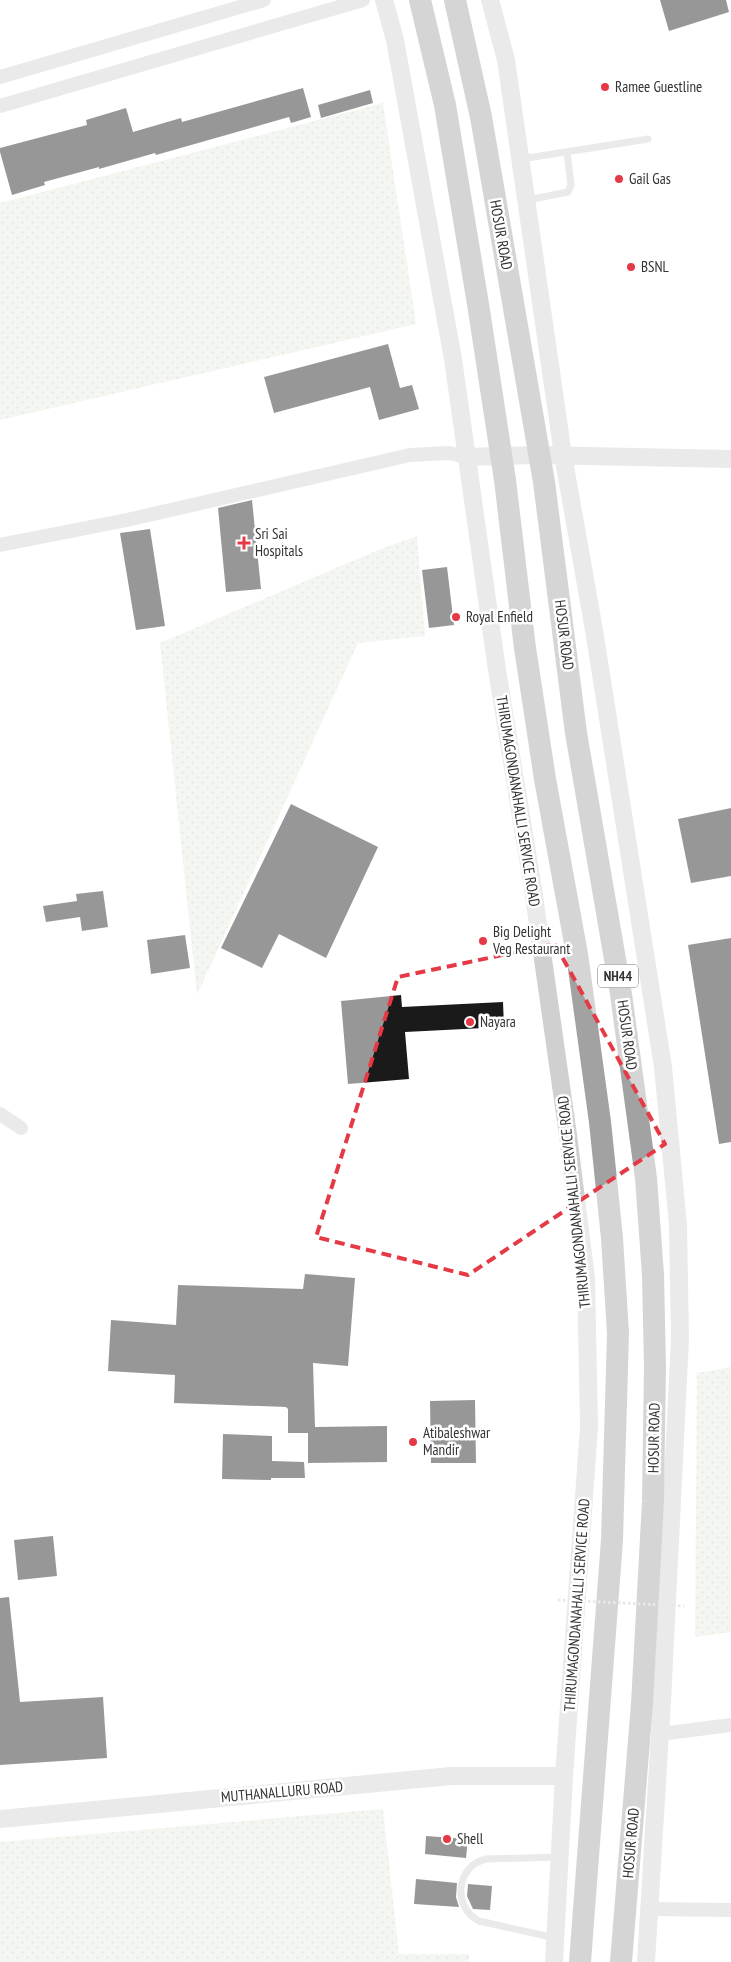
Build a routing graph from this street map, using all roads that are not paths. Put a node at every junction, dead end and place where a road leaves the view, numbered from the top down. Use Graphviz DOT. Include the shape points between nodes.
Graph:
graph roads {
  1 [pos="264,0"];
  2 [pos="362,0"];
  3 [pos="384,0"];
  4 [pos="420,0"];
  5 [pos="455,0"];
  6 [pos="490,0"];
  7 [pos="0,77"];
  8 [pos="0,106"];
  9 [pos="648,139"];
  10 [pos="567,152"];
  11 [pos="521,159"];
  12 [pos="527,200"];
  13 [pos="539,455"];
  14 [pos="563,455"];
  15 [pos="467,457"];
  16 [pos="502,457"];
  17 [pos="731,459"];
  18 [pos="0,545"];
  19 [pos="0,1114"];
  20 [pos="21,1128"];
  21 [pos="731,1725"];
  22 [pos="660,1734"];
  23 [pos="564,1776"];
  24 [pos="0,1819"];
  25 [pos="560,1857"];
  26 [pos="649,1909"];
  27 [pos="731,1910"];
  28 [pos="556,1938"];
  29 [pos="554,1962"];
  30 [pos="580,1962"];
  31 [pos="621,1962"];
  32 [pos="646,1962"];
  1 -- 7 [label="street"];
  2 -- 8 [label="street"];
  3 -- 15 [label="street, THIRUMAGONDANAHALLI SERVICE ROAD" via="395,40 454,359"];
  4 -- 16 [label="highway, NH44" via="445,105"];
  5 -- 13 [label="highway, HOSUR ROAD / NH44" via="481,117"];
  6 -- 11 [label="street" via="506,60"];
  9 -- 10 [label="lane"];
  10 -- 11 [label="lane"];
  10 -- 12 [label="lane" via="571,185 568,192"];
  11 -- 12 [label="street"];
  12 -- 14 [label="street"];
  13 -- 14 [label="street"];
  13 -- 16 [label="street"];
  13 -- 31 [label="highway, HOSUR ROAD / NH44" via="576,733 621,994 646,1178 653,1275 653,1501 642,1704"];
  14 -- 17 [label="street"];
  14 -- 22 [label="street" via="663,1066 678,1225 680,1339"];
  15 -- 16 [label="street"];
  15 -- 18 [label="street" via="449,453 410,455 127,520"];
  15 -- 23 [label="street, THIRUMAGONDANAHALLI SERVICE ROAD" via="497,670 533,889 586,1278 589,1427"];
  16 -- 30 [label="highway, NH44" via="525,648 577,954 600,1122 618,1333 612,1540"];
  19 -- 20 [label="street"];
  21 -- 22 [label="street"];
  22 -- 26 [label="street"];
  23 -- 24 [label="street, MUTHANALLURU ROAD" via="451,1776"];
  23 -- 25 [label="street, THIRUMAGONDANAHALLI SERVICE ROAD"];
  25 -- 28 [label="street, THIRUMAGONDANAHALLI SERVICE ROAD"];
  25 -- 28 [label="lane" via="479,1861 467,1870 460,1892 468,1912 479,1921"];
  26 -- 27 [label="street"];
  26 -- 32 [label="street"];
  28 -- 29 [label="street, THIRUMAGONDANAHALLI SERVICE ROAD"];
}
